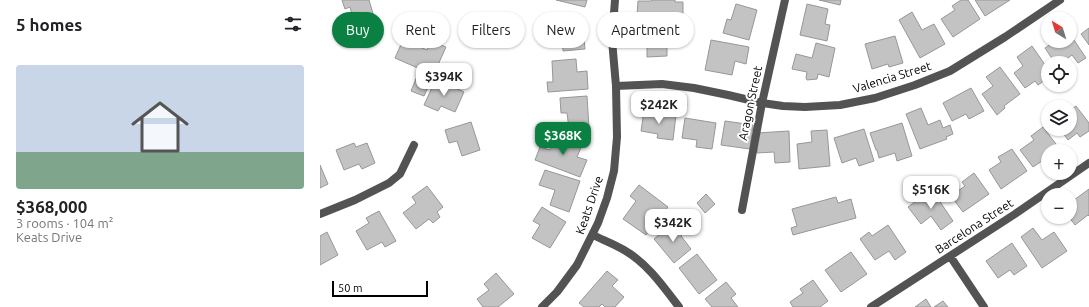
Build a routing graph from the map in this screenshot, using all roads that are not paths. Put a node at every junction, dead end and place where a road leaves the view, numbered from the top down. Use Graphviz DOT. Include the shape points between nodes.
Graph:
graph roads {
  1 [pos="614,0"];
  2 [pos="785,0"];
  3 [pos="1060,0"];
  4 [pos="616,86"];
  5 [pos="762,103"];
  6 [pos="414,145"];
  7 [pos="1089,164"];
  8 [pos="742,210"];
  9 [pos="320,214"];
  10 [pos="593,235"];
  11 [pos="950,256"];
  12 [pos="542,307"];
  13 [pos="679,307"];
  14 [pos="871,307"];
  15 [pos="984,307"];
  1 -- 4 [label="street, Keats Drive" via="612,40"];
  2 -- 5 [label="street, Aragon Street"];
  3 -- 5 [label="street, Valencia Street" via="950,71 915,85 875,98 840,105 806,107"];
  4 -- 5 [label="street, Valencia Street" via="662,84 701,89"];
  4 -- 10 [label="street, Keats Drive" via="617,137 614,171"];
  5 -- 8 [label="street, Aragon Street"];
  6 -- 9 [label="street" via="400,174 389,183"];
  7 -- 11 [label="street, Barcelona Street"];
  10 -- 12 [label="street, Keats Drive" via="577,265"];
  10 -- 13 [label="street" via="624,250 652,272"];
  11 -- 14 [label="street, Barcelona Street"];
  11 -- 15 [label="street"];
}
